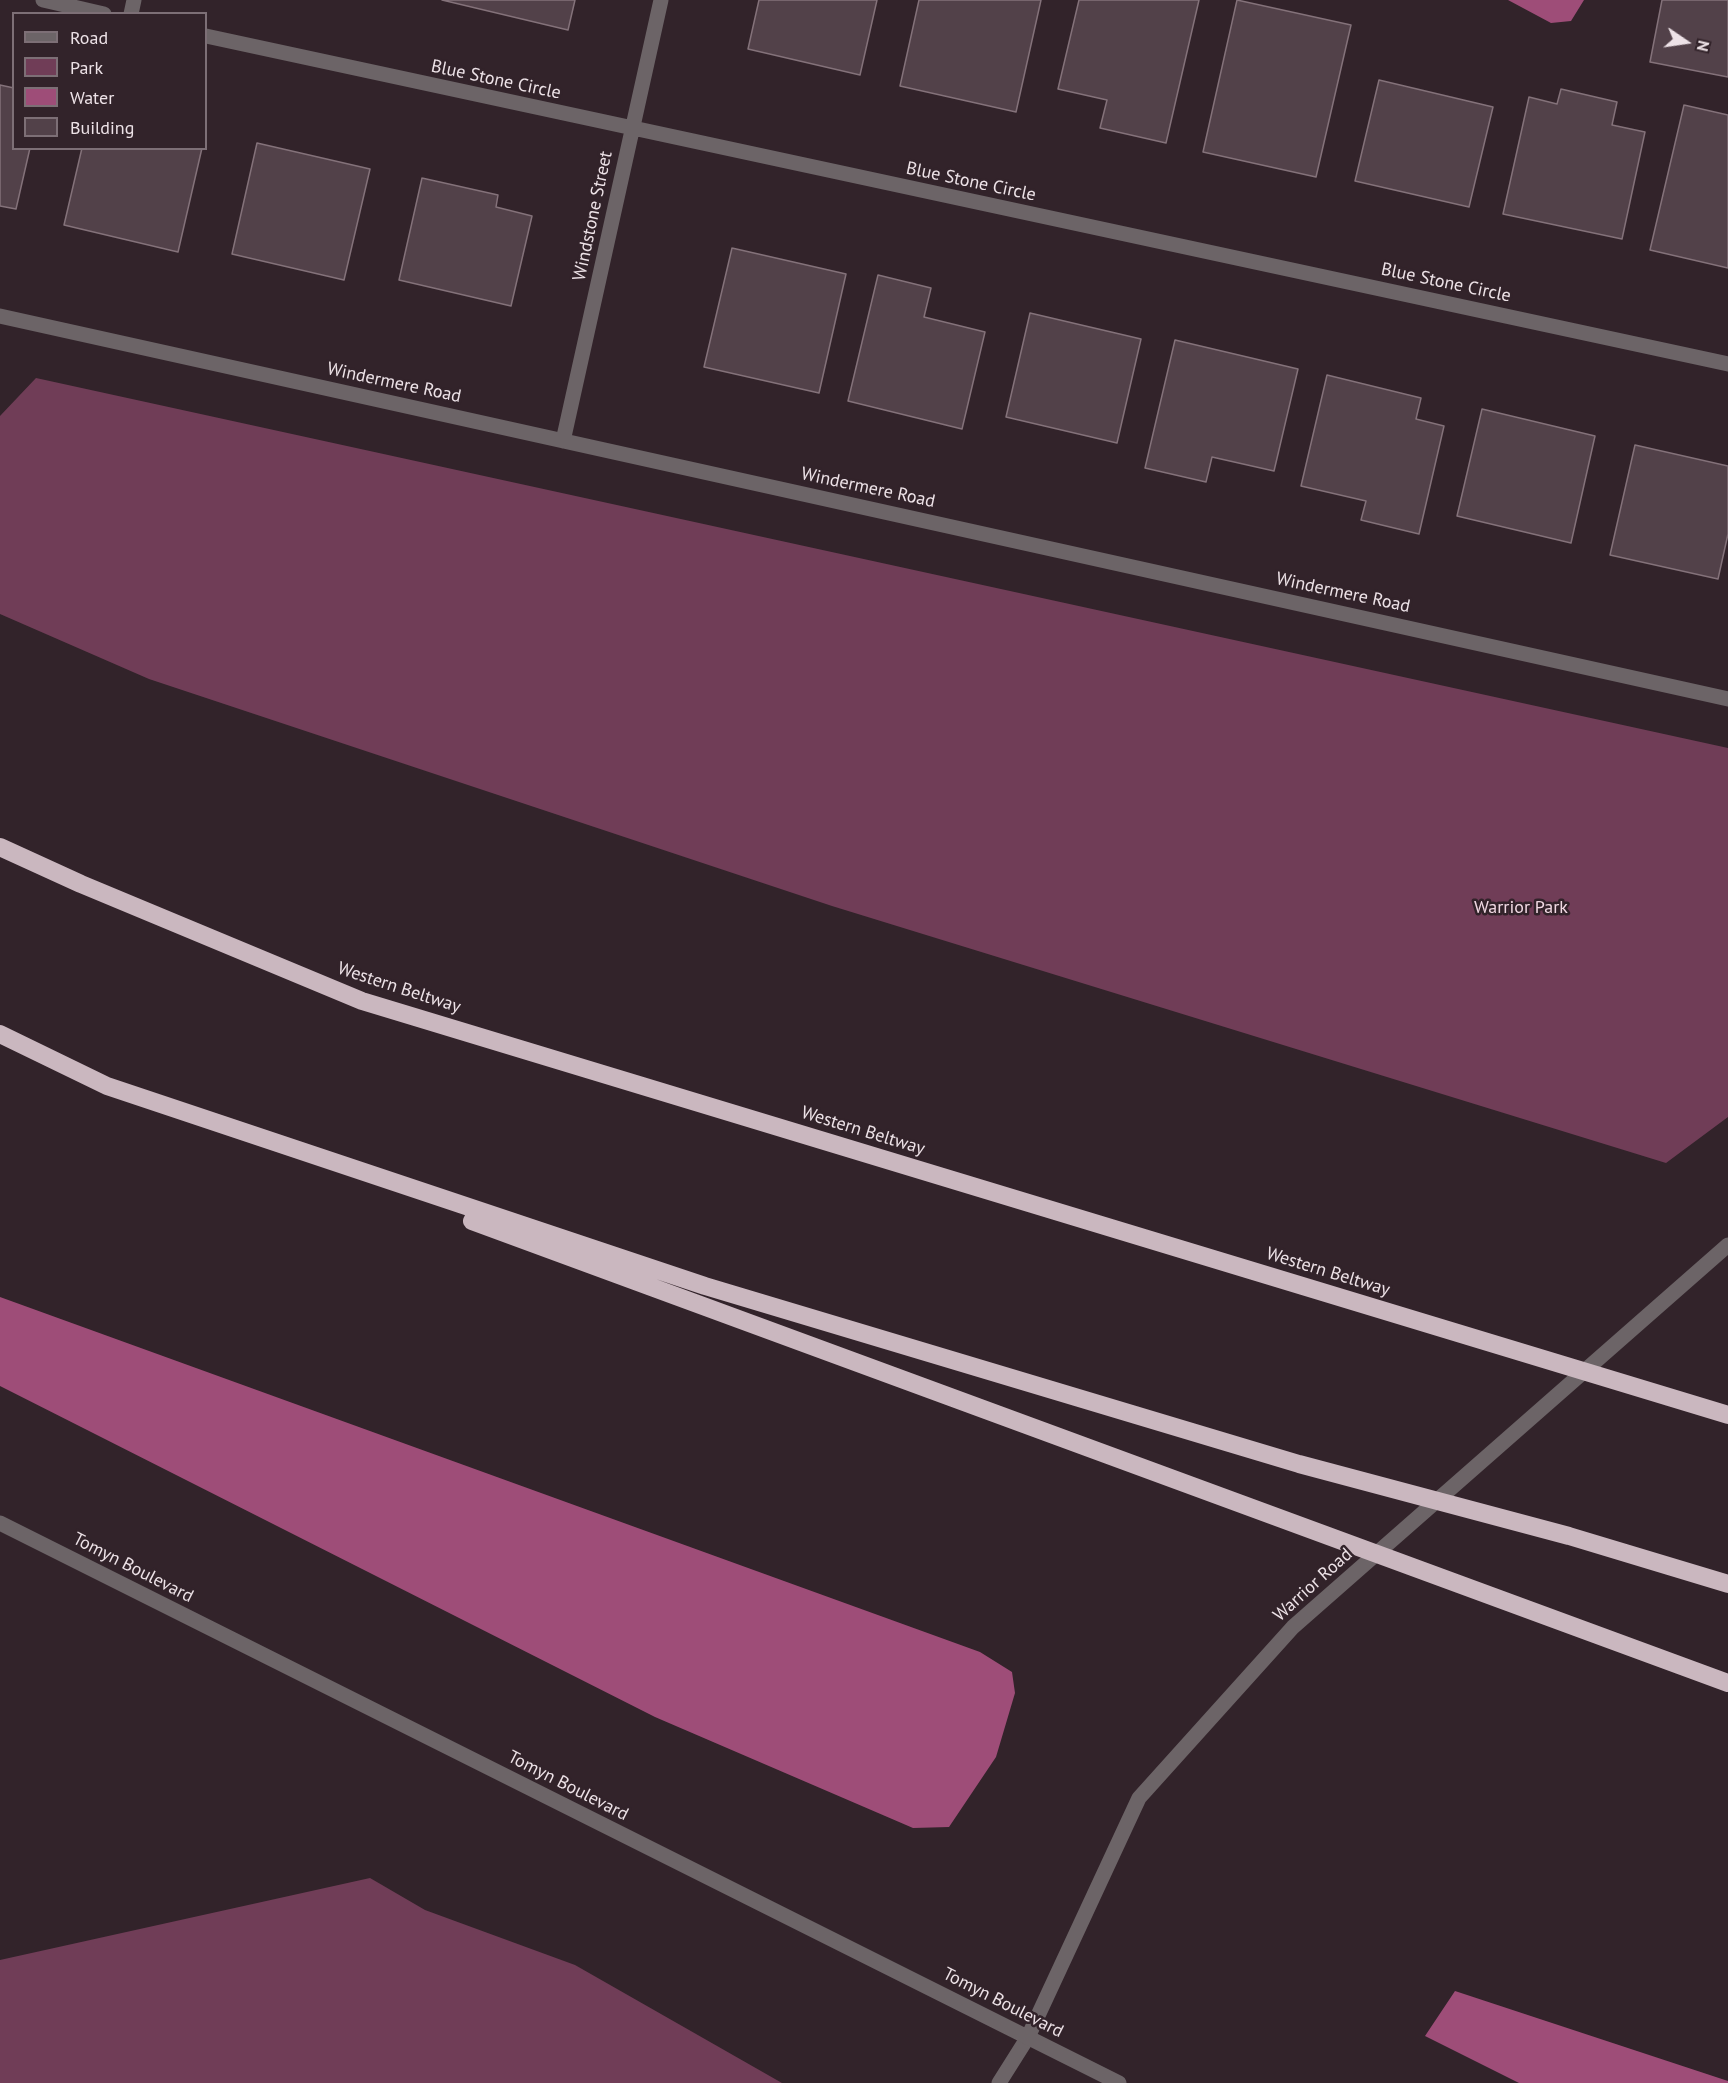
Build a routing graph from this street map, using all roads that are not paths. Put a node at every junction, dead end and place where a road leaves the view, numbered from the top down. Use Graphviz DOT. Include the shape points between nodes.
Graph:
graph roads {
  1 [pos="43,0"];
  2 [pos="661,0"];
  3 [pos="95,12"];
  4 [pos="207,36"];
  5 [pos="632,130"];
  6 [pos="0,316"];
  7 [pos="1728,364"];
  8 [pos="563,441"];
  9 [pos="1728,699"];
  10 [pos="0,847"];
  11 [pos="0,1034"];
  12 [pos="107,1086"];
  13 [pos="1728,1245"];
  14 [pos="1726,1415"];
  15 [pos="0,1523"];
  16 [pos="1728,1584"];
  17 [pos="1728,1683"];
  18 [pos="1028,2037"];
  19 [pos="999,2083"];
  20 [pos="1119,2083"];
  1 -- 3 [label="street"];
  2 -- 5 [label="street, Windstone Street"];
  4 -- 5 [label="street, Blue Stone Circle"];
  5 -- 7 [label="street, Blue Stone Circle"];
  5 -- 8 [label="street, Windstone Street"];
  6 -- 8 [label="street, Windermere Road"];
  8 -- 9 [label="street, Windermere Road"];
  10 -- 14 [label="highway, Western Beltway" via="362,1001"];
  11 -- 12 [label="highway"];
  12 -- 16 [label="highway" via="705,1286 1299,1464 1569,1536"];
  12 -- 17 [label="highway"];
  13 -- 18 [label="street, Warrior Road" via="1293,1627 1139,1798"];
  15 -- 18 [label="street, Tomyn Boulevard"];
  18 -- 19 [label="street, Warrior Road"];
  18 -- 20 [label="street, Tomyn Boulevard"];
}
